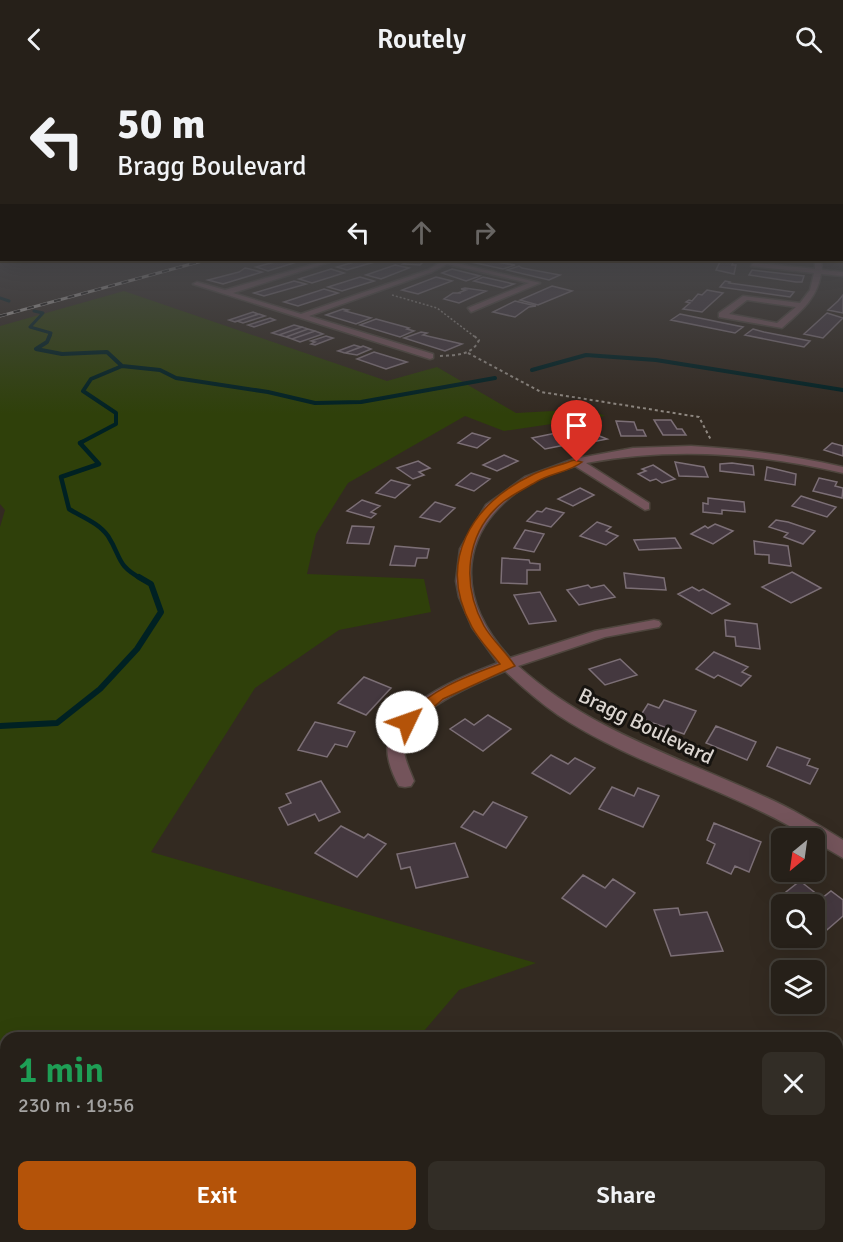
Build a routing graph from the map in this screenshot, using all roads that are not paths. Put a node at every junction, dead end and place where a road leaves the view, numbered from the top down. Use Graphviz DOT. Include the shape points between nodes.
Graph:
graph roads {
  1 [pos="266,305"];
  2 [pos="333,305"];
  3 [pos="482,305"];
  4 [pos="736,305"];
  5 [pos="798,305"];
  6 [pos="803,306"];
  7 [pos="471,310"];
  8 [pos="302,316"];
  9 [pos="430,356"];
  10 [pos="577,462"];
  11 [pos="843,470"];
  12 [pos="645,506"];
  13 [pos="654,624"];
  14 [pos="508,666"];
  15 [pos="405,781"];
  16 [pos="843,850"];
  1 -- 8 [label="street"];
  2 -- 8 [label="street"];
  3 -- 7 [label="street"];
  4 -- 6 [label="street" via="722,315 779,327"];
  5 -- 6 [label="street"];
  8 -- 9 [label="street"];
  10 -- 11 [label="street, Bragg Boulevard" via="642,450 704,448 772,454"];
  10 -- 12 [label="street"];
  10 -- 14 [label="street, Bragg Boulevard" via="537,477 500,499 477,524 467,546 462,568 465,596 479,627"];
  13 -- 14 [label="street" via="601,633"];
  14 -- 15 [label="street" via="465,681 415,713 399,732 395,745"];
  14 -- 16 [label="street, Bragg Boulevard" via="546,699 582,722 628,746 758,801"];
}
